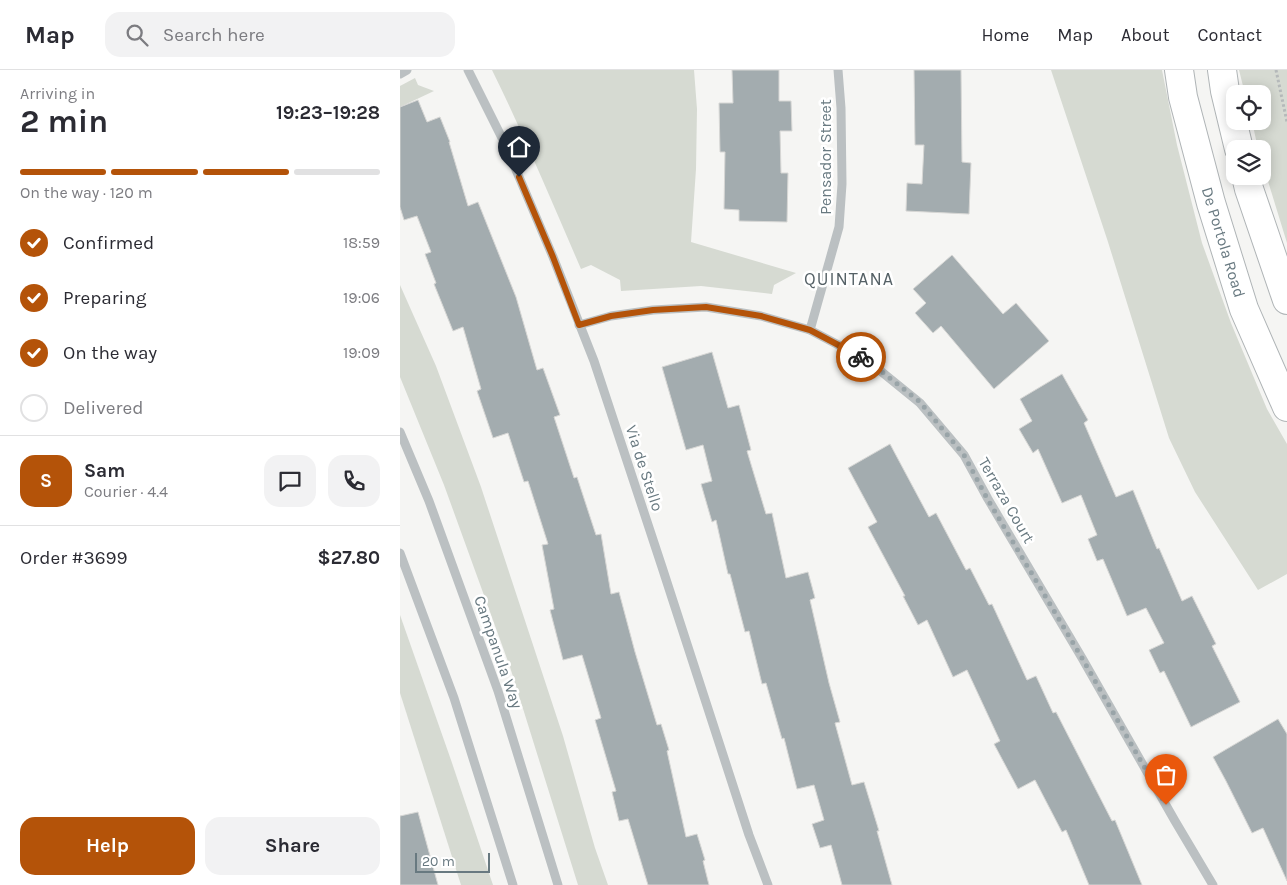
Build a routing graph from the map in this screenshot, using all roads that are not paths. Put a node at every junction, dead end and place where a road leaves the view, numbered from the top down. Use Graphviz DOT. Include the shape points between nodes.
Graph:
graph roads {
  1 [pos="407,70"];
  2 [pos="468,70"];
  3 [pos="838,70"];
  4 [pos="1179,70"];
  5 [pos="1222,70"];
  6 [pos="400,74"];
  7 [pos="1237,140"];
  8 [pos="1248,185"];
  9 [pos="1287,300"];
  10 [pos="579,325"];
  11 [pos="810,330"];
  12 [pos="1287,407"];
  13 [pos="400,432"];
  14 [pos="400,553"];
  15 [pos="514,885"];
  16 [pos="558,885"];
  17 [pos="768,885"];
  18 [pos="1213,885"];
  1 -- 6 [label="street"];
  2 -- 10 [label="street, Via de Stello" via="506,144"];
  3 -- 11 [label="street, Pensador Street" via="842,184 839,227"];
  4 -- 12 [label="main road, De Portola Road" via="1211,203 1244,309"];
  5 -- 7 [label="main road"];
  8 -- 9 [label="main road"];
  10 -- 11 [label="street, Terraza Court" via="620,314 706,307 761,316"];
  10 -- 17 [label="street, Via de Stello" via="594,361 748,835"];
  11 -- 18 [label="street, Terraza Court" via="867,360 920,402 964,455"];
  13 -- 16 [label="street, Campanula Way" via="429,501 498,691"];
  14 -- 15 [label="street" via="454,698"];
}
